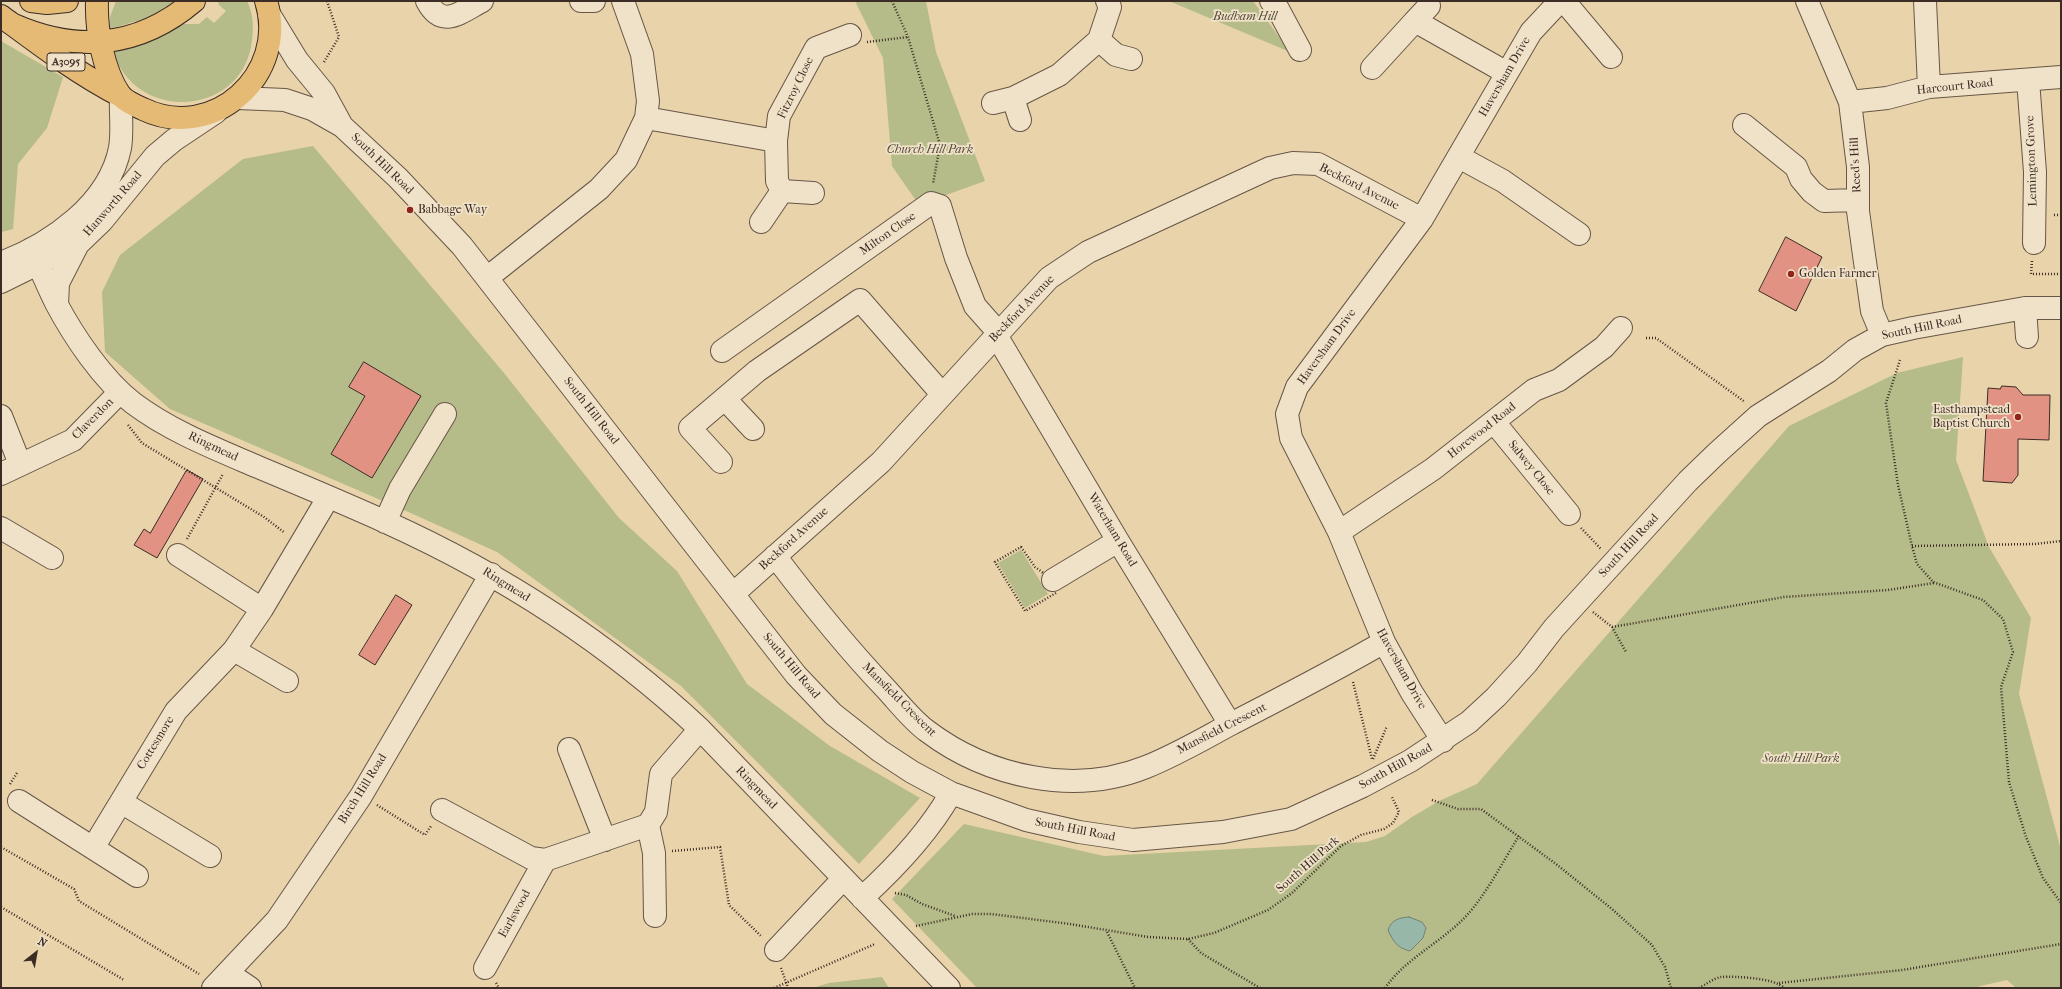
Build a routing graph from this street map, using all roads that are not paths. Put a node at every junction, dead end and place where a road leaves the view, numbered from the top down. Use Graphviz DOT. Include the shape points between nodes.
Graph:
graph roads {
  1 [pos="31,1"];
  2 [pos="67,1"];
  3 [pos="97,1"];
  4 [pos="194,1"];
  5 [pos="427,1"];
  6 [pos="482,1"];
  7 [pos="581,1"];
  8 [pos="594,1"];
  9 [pos="623,1"];
  10 [pos="1107,1"];
  11 [pos="1271,1"];
  12 [pos="1560,1"];
  13 [pos="1564,1"];
  14 [pos="1807,1"];
  15 [pos="1925,1"];
  16 [pos="267,7"];
  17 [pos="7,20"];
  18 [pos="855,39"];
  19 [pos="1098,40"];
  20 [pos="102,42"];
  21 [pos="1300,50"];
  22 [pos="1611,57"];
  23 [pos="1131,59"];
  24 [pos="1372,68"];
  25 [pos="1507,72"];
  26 [pos="2061,77"];
  27 [pos="2028,80"];
  28 [pos="1929,87"];
  29 [pos="121,96"];
  30 [pos="238,98"];
  31 [pos="1850,102"];
  32 [pos="216,112"];
  33 [pos="646,118"];
  34 [pos="1020,120"];
  35 [pos="1744,125"];
  36 [pos="342,126"];
  37 [pos="776,141"];
  38 [pos="1459,157"];
  39 [pos="782,191"];
  40 [pos="812,193"];
  41 [pos="1858,200"];
  42 [pos="1422,219"];
  43 [pos="761,222"];
  44 [pos="1578,234"];
  45 [pos="2034,243"];
  46 [pos="78,244"];
  47 [pos="35,257"];
  48 [pos="1,263"];
  49 [pos="487,278"];
  50 [pos="1,282"];
  51 [pos="57,305"];
  52 [pos="2025,308"];
  53 [pos="2061,308"];
  54 [pos="1620,328"];
  55 [pos="997,333"];
  56 [pos="1882,335"];
  57 [pos="2027,337"];
  58 [pos="722,351"];
  59 [pos="120,392"];
  60 [pos="942,394"];
  61 [pos="725,399"];
  62 [pos="446,414"];
  63 [pos="1,416"];
  64 [pos="1494,422"];
  65 [pos="753,429"];
  66 [pos="721,462"];
  67 [pos="10,469"];
  68 [pos="328,498"];
  69 [pos="1569,514"];
  70 [pos="385,522"];
  71 [pos="2,532"];
  72 [pos="1339,532"];
  73 [pos="1118,541"];
  74 [pos="178,555"];
  75 [pos="775,556"];
  76 [pos="52,558"];
  77 [pos="491,574"];
  78 [pos="1053,580"];
  79 [pos="733,594"];
  80 [pos="262,609"];
  81 [pos="1384,642"];
  82 [pos="234,650"];
  83 [pos="287,681"];
  84 [pos="1230,724"];
  85 [pos="700,729"];
  86 [pos="1443,740"];
  87 [pos="569,749"];
  88 [pos="951,793"];
  89 [pos="19,801"];
  90 [pos="121,802"];
  91 [pos="442,810"];
  92 [pos="648,825"];
  93 [pos="605,840"];
  94 [pos="93,848"];
  95 [pos="210,856"];
  96 [pos="545,860"];
  97 [pos="137,876"];
  98 [pos="843,878"];
  99 [pos="866,902"];
  100 [pos="655,916"];
  101 [pos="776,950"];
  102 [pos="485,968"];
  103 [pos="219,982"];
  104 [pos="250,988"];
  105 [pos="949,988"];
  1 -- 2 [label="main road"];
  3 -- 20 [label="main road"];
  4 -- 20 [label="main road, A3095" via="151,29"];
  5 -- 6 [label="street" via="438,16 449,18"];
  7 -- 8 [label="street"];
  9 -- 33 [label="street" via="642,54 648,101"];
  10 -- 19 [label="street" via="1110,7"];
  11 -- 21 [label="street"];
  12 -- 25 [label="street, Haversham Drive" via="1531,32"];
  13 -- 22 [label="street"];
  14 -- 31 [label="street, Reed's Hill"];
  15 -- 28 [label="street"];
  16 -- 30 [label="main road" via="268,41 264,60 255,77"];
  16 -- 36 [label="street, South Hill Road" via="297,60 324,93"];
  17 -- 20 [label="main road, A3095" via="54,40"];
  17 -- 29 [label="main road, A3095"];
  18 -- 37 [label="street, Fitzroy Close" via="816,48 779,116"];
  19 -- 23 [label="street" via="1116,55"];
  19 -- 34 [label="street" via="1059,75 1003,101"];
  20 -- 29 [label="main road" via="108,70"];
  24 -- 25 [label="street" via="1422,13"];
  25 -- 38 [label="street, Haversham Drive"];
  26 -- 27 [label="street, Harcourt Road"];
  27 -- 28 [label="street, Harcourt Road"];
  27 -- 45 [label="street, Lemington Grove" via="2035,172"];
  28 -- 31 [label="street, Harcourt Road" via="1887,98"];
  29 -- 32 [label="main road" via="146,111 165,116 186,118"];
  29 -- 47 [label="street, Hanworth Road" via="120,149 112,171 92,203 45,242"];
  30 -- 32 [label="main road"];
  30 -- 36 [label="street" via="285,100 312,109"];
  31 -- 41 [label="street, Reed's Hill" via="1858,167"];
  32 -- 46 [label="street, Hanworth Road" via="155,156 102,221"];
  33 -- 37 [label="street"];
  33 -- 49 [label="street" via="626,160 599,189"];
  35 -- 41 [label="street" via="1796,167 1812,192 1824,201"];
  36 -- 49 [label="street, South Hill Road" via="398,178 462,246"];
  37 -- 39 [label="street, Fitzroy Close" via="777,181"];
  38 -- 42 [label="street, Haversham Drive"];
  38 -- 44 [label="street" via="1503,181"];
  39 -- 40 [label="street"];
  39 -- 43 [label="street"];
  41 -- 56 [label="street, Reed's Hill" via="1872,311"];
  42 -- 55 [label="street, Beckford Avenue" via="1318,164 1293,163 1270,168 1088,252 1049,278"];
  42 -- 72 [label="street, Haversham Drive" via="1297,387 1286,414 1291,438"];
  46 -- 47 [label="street, Hanworth Road"];
  46 -- 51 [label="street" via="58,283"];
  47 -- 48 [label="street, Hanworth Road"];
  47 -- 50 [label="street, Hanworth Road"];
  47 -- 51 [label="street, Ringmead"];
  49 -- 79 [label="street, South Hill Road"];
  51 -- 59 [label="street, Ringmead" via="83,346"];
  52 -- 53 [label="street, South Hill Road"];
  52 -- 56 [label="street, South Hill Road"];
  52 -- 57 [label="street"];
  54 -- 64 [label="street, Horewood Road" via="1604,346 1559,380 1534,390"];
  55 -- 58 [label="street, Milton Close" via="975,306 956,258 940,206 931,203"];
  55 -- 60 [label="street, Beckford Avenue"];
  55 -- 73 [label="street, Waterham Road"];
  56 -- 86 [label="street, South Hill Road" via="1856,350 1829,371 1805,376 1716,453 1554,628 1496,697 1470,722"];
  59 -- 67 [label="street, Claverdon" via="74,440"];
  59 -- 68 [label="street, Ringmead" via="172,427"];
  60 -- 61 [label="street" via="860,300 757,371"];
  60 -- 75 [label="street, Beckford Avenue" via="880,462"];
  61 -- 65 [label="street"];
  61 -- 66 [label="street" via="690,428"];
  62 -- 70 [label="street" via="400,488"];
  63 -- 67 [label="street, Claverdon"];
  64 -- 69 [label="street, Salwey Close"];
  64 -- 72 [label="street, Horewood Road" via="1432,470"];
  68 -- 70 [label="street, Ringmead"];
  68 -- 80 [label="street, Cottesmore"];
  70 -- 77 [label="street, Ringmead"];
  71 -- 76 [label="street"];
  72 -- 81 [label="street, Haversham Drive"];
  73 -- 78 [label="street"];
  73 -- 84 [label="street, Waterham Road"];
  74 -- 80 [label="street"];
  75 -- 79 [label="street, Beckford Avenue"];
  75 -- 84 [label="street, Mansfield Crescent" via="862,664 926,730 961,754 1004,771 1047,780 1098,781 1145,768 1196,744"];
  77 -- 85 [label="street, Ringmead" via="619,660"];
  77 -- 103 [label="street, Birch Hill Road" via="361,796 277,920"];
  79 -- 88 [label="street, South Hill Road" via="796,675 832,714 880,751"];
  80 -- 82 [label="street, Cottesmore"];
  81 -- 84 [label="street, Mansfield Crescent" via="1295,692"];
  81 -- 86 [label="street, Haversham Drive" via="1412,693"];
  82 -- 83 [label="street"];
  82 -- 90 [label="street, Cottesmore" via="176,710"];
  85 -- 92 [label="street" via="661,774 656,812"];
  85 -- 98 [label="street, Ringmead"];
  86 -- 88 [label="street, South Hill Road" via="1363,786 1291,819 1222,832 1133,840 1079,832 1026,820"];
  87 -- 93 [label="street"];
  88 -- 99 [label="street" via="935,818"];
  89 -- 94 [label="street"];
  90 -- 94 [label="street, Cottesmore"];
  90 -- 95 [label="street"];
  91 -- 96 [label="street" via="531,858"];
  92 -- 93 [label="street"];
  92 -- 100 [label="street" via="654,853"];
  93 -- 96 [label="street"];
  94 -- 97 [label="street"];
  96 -- 102 [label="street, Earlswood"];
  98 -- 99 [label="street, Ringmead"];
  98 -- 101 [label="street"];
  99 -- 105 [label="street, Ringmead"];
  103 -- 104 [label="street"];
}
